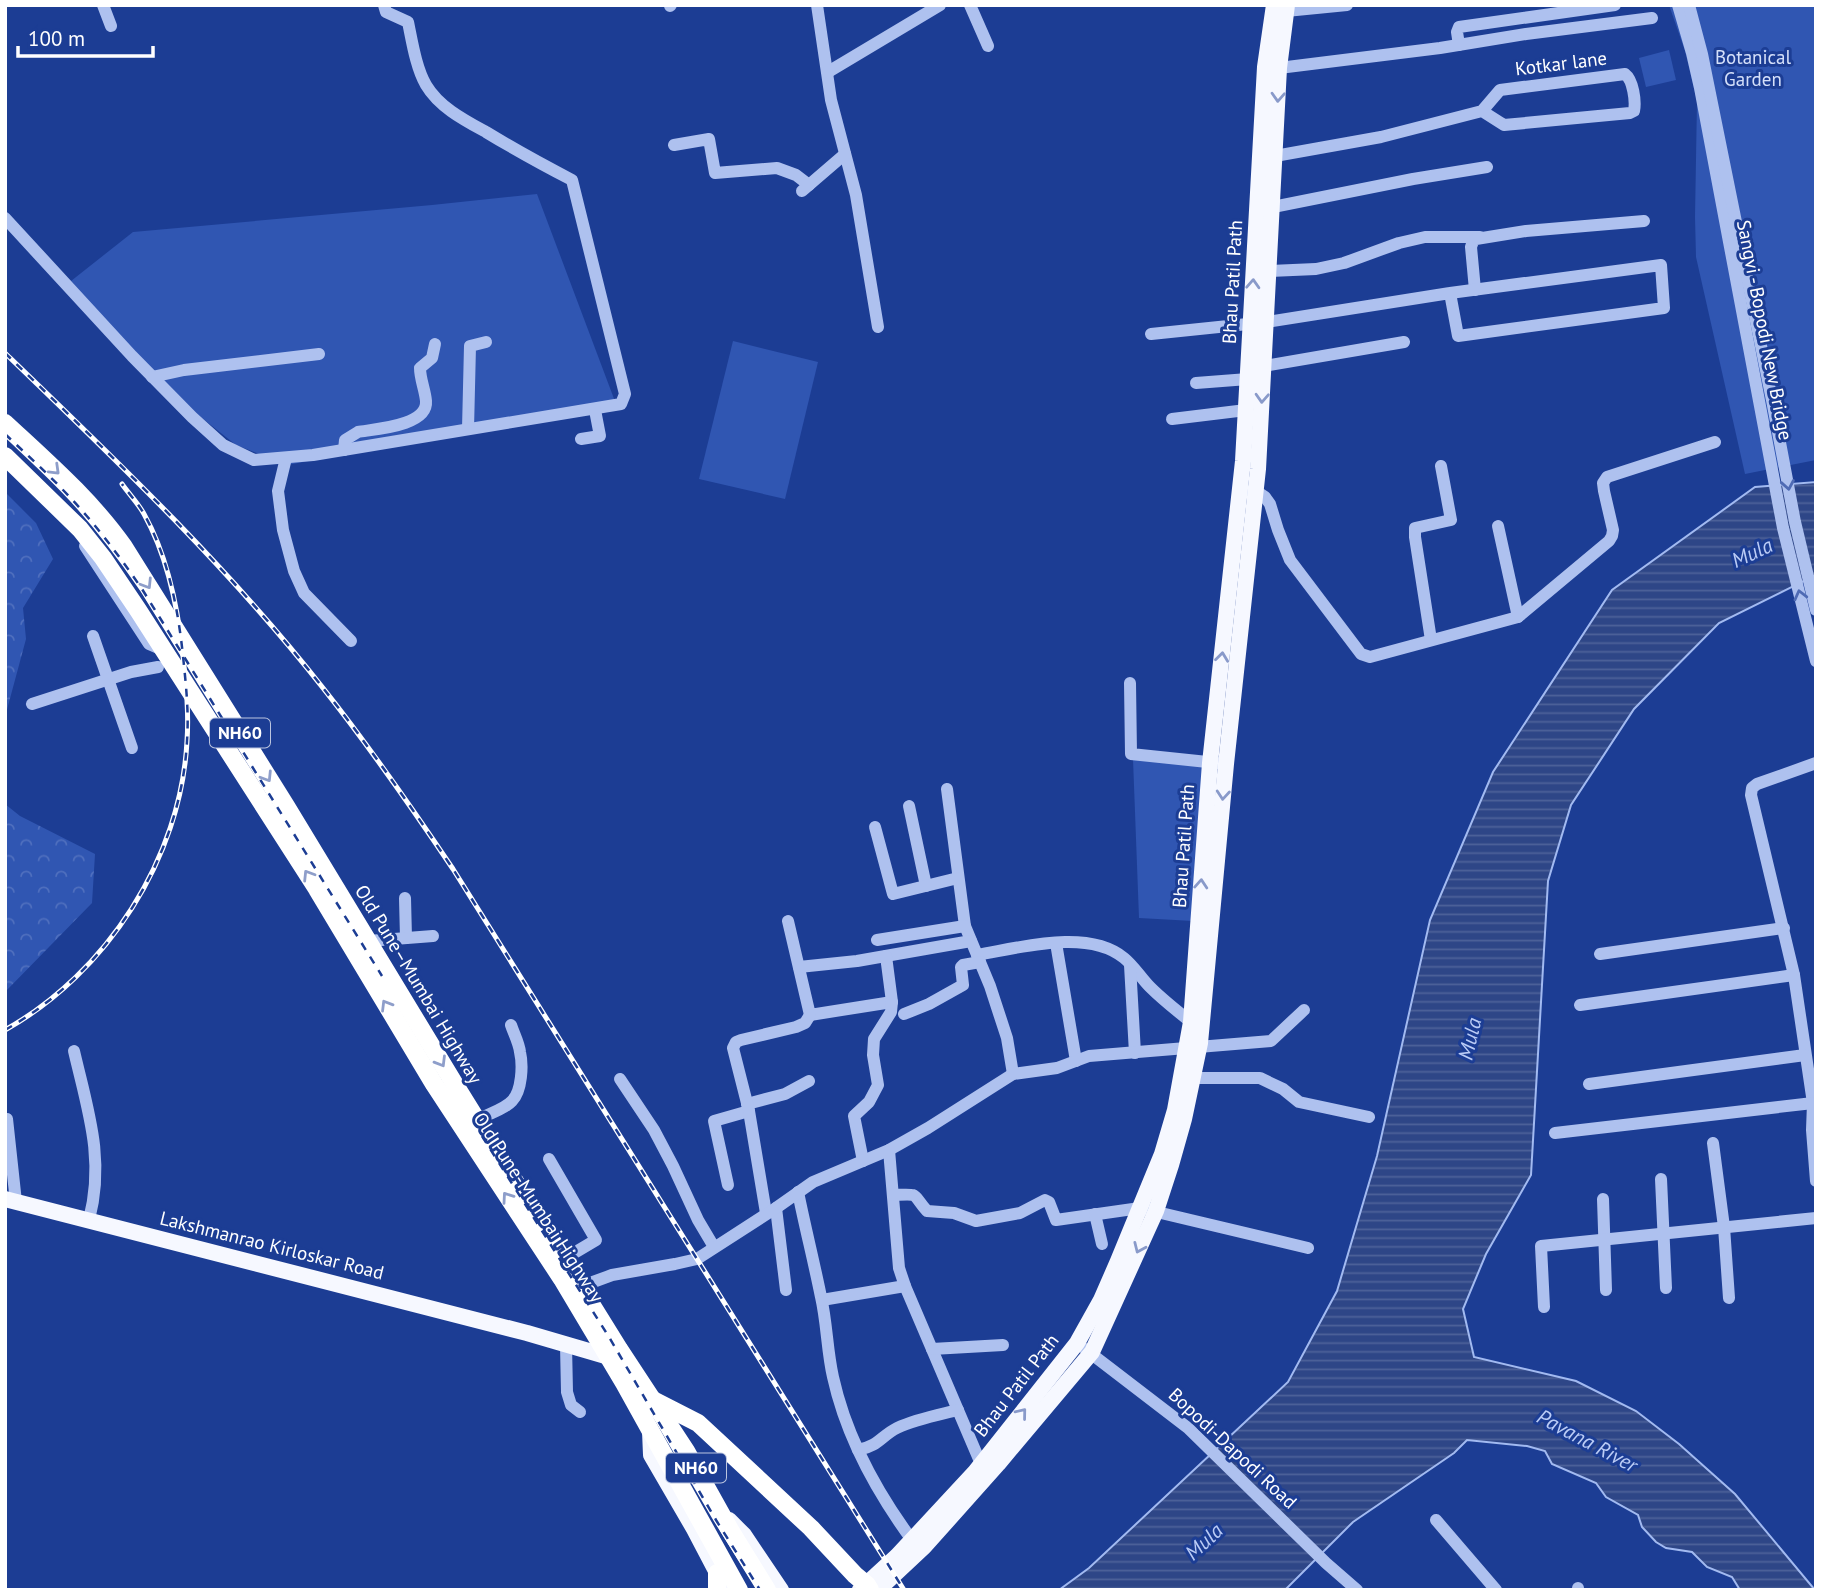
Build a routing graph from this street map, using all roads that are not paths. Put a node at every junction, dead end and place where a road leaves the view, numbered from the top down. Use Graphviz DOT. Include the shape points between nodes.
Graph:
graph roads {
  1 [pos="103,5"];
  2 [pos="384,5"];
  3 [pos="817,5"];
  4 [pos="940,5"];
  5 [pos="970,5"];
  6 [pos="1347,5"];
  7 [pos="1615,5"];
  8 [pos="1678,5"];
  9 [pos="1689,5"];
  10 [pos="1280,8"];
  11 [pos="1652,18"];
  12 [pos="111,26"];
  13 [pos="1459,45"];
  14 [pos="989,46"];
  15 [pos="1272,67"];
  16 [pos="828,72"];
  17 [pos="1482,111"];
  18 [pos="674,145"];
  19 [pos="845,154"];
  20 [pos="1267,156"];
  21 [pos="1487,167"];
  22 [pos="1273,207"];
  23 [pos="5,218"];
  24 [pos="1644,221"];
  25 [pos="1480,237"];
  26 [pos="1269,271"];
  27 [pos="1475,290"];
  28 [pos="1450,293"];
  29 [pos="1259,323"];
  30 [pos="878,327"];
  31 [pos="1151,334"];
  32 [pos="486,342"];
  33 [pos="1404,342"];
  34 [pos="435,344"];
  35 [pos="319,354"];
  36 [pos="1264,366"];
  37 [pos="152,377"];
  38 [pos="1248,379"];
  39 [pos="1196,383"];
  40 [pos="595,410"];
  41 [pos="1246,410"];
  42 [pos="1172,419"];
  43 [pos="5,423"];
  44 [pos="468,429"];
  45 [pos="580,439"];
  46 [pos="1715,442"];
  47 [pos="344,450"];
  48 [pos="5,456"];
  49 [pos="286,458"];
  50 [pos="1441,466"];
  51 [pos="1248,490"];
  52 [pos="1498,526"];
  53 [pos="1816,610"];
  54 [pos="1518,617"];
  55 [pos="93,636"];
  56 [pos="1431,640"];
  57 [pos="351,641"];
  58 [pos="161,659"];
  59 [pos="1816,661"];
  60 [pos="203,675"];
  61 [pos="108,680"];
  62 [pos="1130,683"];
  63 [pos="186,685"];
  64 [pos="32,704"];
  65 [pos="132,748"];
  66 [pos="1816,763"];
  67 [pos="1218,764"];
  68 [pos="947,789"];
  69 [pos="909,806"];
  70 [pos="875,827"];
  71 [pos="958,878"];
  72 [pos="926,886"];
  73 [pos="405,898"];
  74 [pos="788,921"];
  75 [pos="965,926"];
  76 [pos="1784,928"];
  77 [pos="344,933"];
  78 [pos="433,936"];
  79 [pos="406,938"];
  80 [pos="877,940"];
  81 [pos="368,941"];
  82 [pos="971,941"];
  83 [pos="1056,943"];
  84 [pos="1600,954"];
  85 [pos="886,956"];
  86 [pos="978,958"];
  87 [pos="1130,965"];
  88 [pos="799,967"];
  89 [pos="1794,975"];
  90 [pos="892,1002"];
  91 [pos="1580,1005"];
  92 [pos="1304,1010"];
  93 [pos="904,1014"];
  94 [pos="810,1015"];
  95 [pos="1191,1022"];
  96 [pos="511,1025"];
  97 [pos="1192,1048"];
  98 [pos="74,1051"];
  99 [pos="1135,1053"];
  100 [pos="1805,1055"];
  101 [pos="1076,1061"];
  102 [pos="1013,1074"];
  103 [pos="620,1079"];
  104 [pos="1192,1079"];
  105 [pos="809,1081"];
  106 [pos="1589,1084"];
  107 [pos="1813,1103"];
  108 [pos="748,1107"];
  109 [pos="1369,1117"];
  110 [pos="8,1119"];
  111 [pos="477,1120"];
  112 [pos="1555,1133"];
  113 [pos="1713,1143"];
  114 [pos="889,1150"];
  115 [pos="549,1159"];
  116 [pos="863,1161"];
  117 [pos="1661,1179"];
  118 [pos="1816,1181"];
  119 [pos="727,1185"];
  120 [pos="798,1192"];
  121 [pos="894,1195"];
  122 [pos="1603,1199"];
  123 [pos="11,1200"];
  124 [pos="1148,1210"];
  125 [pos="771,1211"];
  126 [pos="1095,1214"];
  127 [pos="1816,1218"];
  128 [pos="89,1220"];
  129 [pos="1724,1227"];
  130 [pos="1663,1234"];
  131 [pos="1605,1240"];
  132 [pos="1102,1244"];
  133 [pos="715,1247"];
  134 [pos="1308,1248"];
  135 [pos="564,1259"];
  136 [pos="905,1286"];
  137 [pos="1666,1288"];
  138 [pos="786,1290"];
  139 [pos="1606,1290"];
  140 [pos="577,1292"];
  141 [pos="1729,1298"];
  142 [pos="822,1300"];
  143 [pos="1544,1307"];
  144 [pos="1077,1343"];
  145 [pos="566,1345"];
  146 [pos="1003,1345"];
  147 [pos="932,1349"];
  148 [pos="1091,1352"];
  149 [pos="615,1355"];
  150 [pos="652,1399"];
  151 [pos="958,1410"];
  152 [pos="580,1412"];
  153 [pos="650,1431"];
  154 [pos="718,1441"];
  155 [pos="858,1450"];
  156 [pos="686,1451"];
  157 [pos="981,1464"];
  158 [pos="722,1513"];
  159 [pos="1436,1520"];
  160 [pos="912,1540"];
  161 [pos="717,1581"];
  162 [pos="865,1586"];
  163 [pos="726,1590"];
  164 [pos="739,1590"];
  165 [pos="767,1590"];
  166 [pos="781,1590"];
  167 [pos="1357,1590"];
  168 [pos="1496,1590"];
  1 -- 12 [label="street"];
  2 -- 40 [label="street" via="386,12 408,22 423,79 444,105 572,180 625,394 621,404"];
  3 -- 16 [label="street"];
  4 -- 16 [label="street"];
  5 -- 14 [label="street"];
  6 -- 10 [label="street"];
  7 -- 13 [label="street" via="1459,27"];
  59 -- 8 [label="street, Sangvi - Bopodi New Bridge, one-way" via="1783,528 1700,88"];
  9 -- 53 [label="street, Sangvi - Bopodi New Bridge, one-way"];
  10 -- 15 [label="main road, Bhau Patil Path"];
  11 -- 13 [label="street"];
  13 -- 15 [label="street"];
  15 -- 20 [label="main road, Bhau Patil Path"];
  16 -- 19 [label="street"];
  17 -- 17 [label="street, Kotkar lane" via="1504,125 1630,113 1635,107 1630,79 1625,75 1500,90"];
  17 -- 20 [label="street, Kotkar lane" via="1381,137"];
  18 -- 19 [label="street" via="709,139 715,173 777,168 796,175 805,188"];
  19 -- 30 [label="street"];
  20 -- 22 [label="main road, Bhau Patil Path"];
  29 -- 20 [label="main road, Bhau Patil Path, one-way"];
  21 -- 22 [label="street"];
  22 -- 26 [label="main road, Bhau Patil Path"];
  23 -- 37 [label="street"];
  24 -- 25 [label="street"];
  25 -- 26 [label="street" via="1425,237 1344,263"];
  25 -- 27 [label="street" via="1471,247"];
  26 -- 29 [label="main road, Bhau Patil Path"];
  27 -- 28 [label="street"];
  27 -- 28 [label="street" via="1661,265 1664,308 1458,336"];
  28 -- 29 [label="street"];
  29 -- 31 [label="street"];
  29 -- 36 [label="main road, Bhau Patil Path"];
  29 -- 38 [label="main road, Bhau Patil Path"];
  32 -- 44 [label="street" via="470,346"];
  33 -- 36 [label="street"];
  34 -- 47 [label="street" via="432,358 420,368 424,411 397,426 354,434 344,442"];
  35 -- 37 [label="street"];
  36 -- 51 [label="main road, Bhau Patil Path, one-way"];
  37 -- 49 [label="street" via="223,445 254,460"];
  38 -- 39 [label="street"];
  38 -- 41 [label="main road, Bhau Patil Path"];
  40 -- 44 [label="street"];
  40 -- 45 [label="street" via="600,436"];
  41 -- 42 [label="street"];
  41 -- 51 [label="main road, Bhau Patil Path"];
  43 -- 60 [label="highway, Old Pune–Mumbai Highway / NH60, one-way" via="110,527"];
  44 -- 47 [label="street"];
  46 -- 54 [label="street" via="1607,477 1603,483 1613,530 1609,541"];
  47 -- 49 [label="street"];
  48 -- 58 [label="highway, Old Pune–Mumbai Highway / NH60" via="80,529 103,558"];
  49 -- 57 [label="street" via="278,491 294,571 304,593"];
  50 -- 56 [label="street" via="1451,520 1415,528"];
  51 -- 56 [label="street" via="1270,504 1290,560 1361,654 1370,657"];
  51 -- 67 [label="main road, Bhau Patil Path"];
  52 -- 54 [label="street"];
  54 -- 56 [label="street"];
  55 -- 61 [label="street"];
  58 -- 61 [label="street"];
  58 -- 63 [label="highway, Old Pune–Mumbai Highway / NH60"];
  60 -- 63 [label="highway"];
  60 -- 81 [label="highway, Old Pune–Mumbai Highway / NH60, one-way"];
  61 -- 64 [label="street"];
  61 -- 65 [label="street"];
  62 -- 67 [label="street" via="1131,754"];
  77 -- 63 [label="highway, Old Pune–Mumbai Highway / NH60, one-way"];
  66 -- 76 [label="street" via="1752,788"];
  95 -- 67 [label="main road, Bhau Patil Path, one-way"];
  67 -- 97 [label="main road, Bhau Patil Path, one-way"];
  68 -- 71 [label="street"];
  69 -- 72 [label="street"];
  70 -- 72 [label="street" via="893,894"];
  71 -- 72 [label="street"];
  71 -- 75 [label="street"];
  73 -- 79 [label="street"];
  74 -- 88 [label="street"];
  75 -- 80 [label="street"];
  75 -- 82 [label="street"];
  76 -- 84 [label="street"];
  76 -- 89 [label="street"];
  140 -- 77 [label="highway, Old Pune-Mumbai Highway / NH60, one-way" via="424,1067"];
  78 -- 79 [label="street"];
  79 -- 81 [label="street"];
  81 -- 111 [label="highway, Old Pune–Mumbai Highway / NH60, one-way"];
  82 -- 85 [label="street"];
  82 -- 86 [label="street"];
  83 -- 86 [label="street"];
  83 -- 87 [label="street" via="1106,947"];
  83 -- 101 [label="street"];
  85 -- 88 [label="street"];
  85 -- 90 [label="street"];
  86 -- 93 [label="street" via="961,967 963,985"];
  86 -- 102 [label="street" via="1007,1038"];
  87 -- 95 [label="street"];
  87 -- 99 [label="street"];
  88 -- 94 [label="street"];
  89 -- 91 [label="street"];
  89 -- 100 [label="street"];
  90 -- 94 [label="street"];
  90 -- 116 [label="street" via="874,1039 878,1085 854,1116"];
  92 -- 97 [label="street" via="1271,1041"];
  94 -- 108 [label="street" via="796,1027 734,1045"];
  95 -- 97 [label="main road, Bhau Patil Path"];
  96 -- 111 [label="street" via="521,1062 516,1094 512,1101"];
  97 -- 99 [label="street"];
  97 -- 104 [label="main road, Bhau Patil Path"];
  97 -- 124 [label="main road, Bhau Patil Path"];
  98 -- 128 [label="street" via="96,1159"];
  99 -- 101 [label="street"];
  100 -- 106 [label="street"];
  100 -- 107 [label="street"];
  101 -- 102 [label="street"];
  102 -- 114 [label="street"];
  103 -- 133 [label="street" via="654,1130"];
  104 -- 109 [label="street" via="1261,1078 1299,1102"];
  104 -- 124 [label="main road, Bhau Patil Path" via="1181,1131"];
  105 -- 108 [label="street"];
  107 -- 112 [label="street"];
  107 -- 118 [label="street"];
  108 -- 119 [label="street" via="714,1121"];
  108 -- 125 [label="street"];
  110 -- 123 [label="street"];
  111 -- 135 [label="highway, Old Pune–Mumbai Highway / NH60"];
  113 -- 129 [label="street"];
  114 -- 116 [label="street"];
  114 -- 121 [label="street"];
  115 -- 135 [label="street" via="596,1240"];
  116 -- 120 [label="street"];
  117 -- 130 [label="street"];
  120 -- 125 [label="street"];
  120 -- 142 [label="street"];
  121 -- 126 [label="street" via="912,1194 927,1211 954,1213 975,1221 1020,1213 1045,1199 1056,1220"];
  121 -- 136 [label="street" via="899,1268"];
  122 -- 131 [label="street"];
  123 -- 128 [label="main road, Lakshmanrao Kirloskar Road"];
  124 -- 126 [label="street"];
  124 -- 134 [label="street"];
  124 -- 144 [label="main road, Bhau Patil Path"];
  124 -- 148 [label="main road, Bhau Patil Path, one-way"];
  125 -- 133 [label="street"];
  125 -- 138 [label="street"];
  126 -- 132 [label="street"];
  127 -- 129 [label="street"];
  128 -- 145 [label="main road, Lakshmanrao Kirloskar Road"];
  129 -- 130 [label="street"];
  129 -- 141 [label="street"];
  130 -- 131 [label="street"];
  130 -- 137 [label="street"];
  131 -- 139 [label="street"];
  131 -- 143 [label="street" via="1541,1246"];
  133 -- 140 [label="street" via="697,1259 612,1275"];
  135 -- 140 [label="highway, Old Pune–Mumbai Highway / NH60"];
  136 -- 142 [label="street"];
  136 -- 147 [label="street"];
  140 -- 149 [label="highway, Old Pune–Mumbai Highway / NH60"];
  142 -- 155 [label="street" via="833,1377"];
  144 -- 148 [label="street, Bopodi-Dapodi Road"];
  157 -- 144 [label="main road, Bhau Patil Path, one-way"];
  145 -- 149 [label="main road, Lakshmanrao Kirloskar Road"];
  145 -- 152 [label="street" via="567,1392 571,1405"];
  146 -- 147 [label="street"];
  147 -- 151 [label="street"];
  148 -- 162 [label="main road, Bhau Patil Path" via="924,1547"];
  148 -- 167 [label="street, Bopodi-Dapodi Road" via="1188,1428"];
  149 -- 150 [label="highway, Old Pune–Mumbai Highway / NH60"];
  149 -- 153 [label="highway, NH60"];
  150 -- 154 [label="highway" via="698,1423"];
  150 -- 156 [label="highway, Old Pune–Mumbai Highway / NH60"];
  151 -- 155 [label="street" via="912,1421"];
  151 -- 157 [label="street"];
  153 -- 161 [label="main road" via="651,1455 694,1529"];
  153 -- 164 [label="highway, NH60"];
  154 -- 156 [label="highway" via="695,1441"];
  154 -- 162 [label="highway"];
  155 -- 160 [label="street"];
  156 -- 158 [label="highway, Old Pune–Mumbai Highway / NH60"];
  157 -- 160 [label="main road, Bhau Patil Path"];
  158 -- 165 [label="highway, Old Pune–Mumbai Highway / NH60"];
  158 -- 166 [label="main road" via="744,1535"];
  159 -- 168 [label="street"];
  160 -- 162 [label="main road, Bhau Patil Path"];
  161 -- 163 [label="main road"];
}
